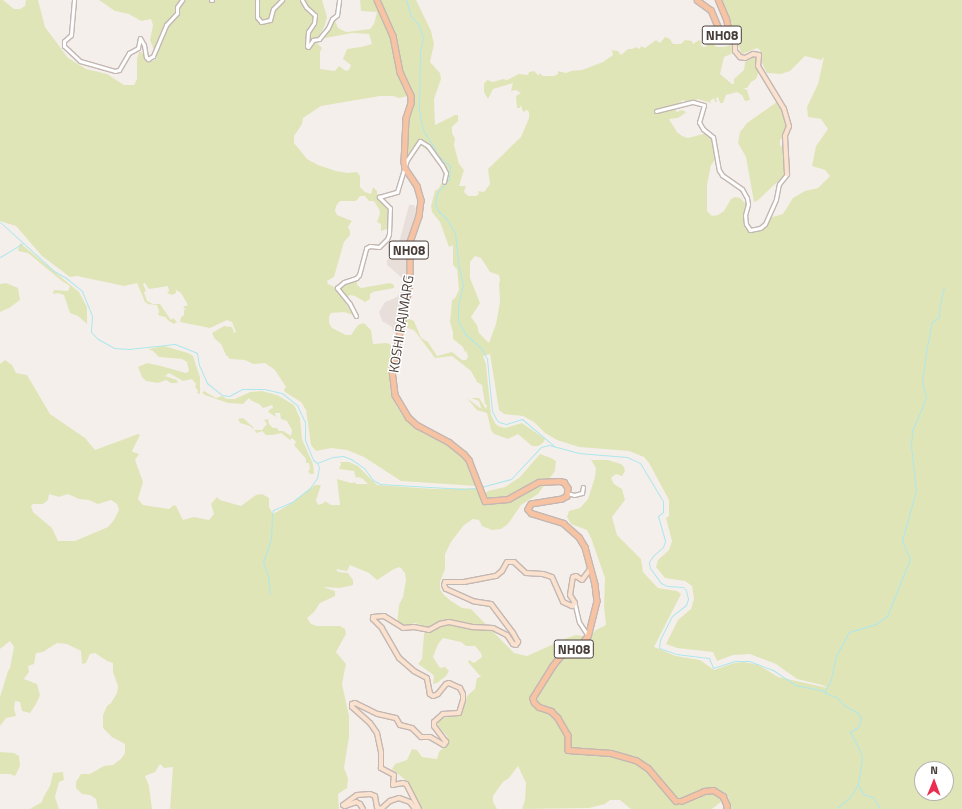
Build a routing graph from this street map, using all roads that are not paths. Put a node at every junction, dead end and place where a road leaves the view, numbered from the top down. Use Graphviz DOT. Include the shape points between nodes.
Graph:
graph roads {
  1 [pos="75,0"];
  2 [pos="182,0"];
  3 [pos="257,0"];
  4 [pos="282,0"];
  5 [pos="302,0"];
  6 [pos="339,0"];
  7 [pos="377,0"];
  8 [pos="697,0"];
  9 [pos="718,0"];
  10 [pos="724,37"];
  11 [pos="656,111"];
  12 [pos="405,168"];
  13 [pos="787,174"];
  14 [pos="444,182"];
  15 [pos="356,316"];
  16 [pos="583,487"];
  17 [pos="568,493"];
  18 [pos="591,568"];
  19 [pos="575,605"];
  20 [pos="588,636"];
  21 [pos="363,809"];
  22 [pos="381,809"];
  23 [pos="415,809"];
  24 [pos="419,809"];
  25 [pos="727,809"];
  1 -- 2 [label="street" via="71,35 64,41 64,46 80,60 115,71 120,70 129,53 138,48 140,38 146,57 148,59 153,56 166,25 177,13 177,7"];
  3 -- 4 [label="street" via="257,17 261,22 270,20 273,9"];
  5 -- 6 [label="street" via="315,15 314,23 308,32 308,47 313,40 319,39 337,15"];
  7 -- 12 [label="main road, KOSHI RAJMARG / NH08" via="393,36 400,72 411,96 406,118 403,157"];
  8 -- 10 [label="main road, NH08" via="711,10"];
  9 -- 10 [label="main road, NH08" via="729,31 729,36"];
  10 -- 13 [label="street" via="735,43 735,51 740,57 759,55 758,66 784,109 789,126 785,136"];
  11 -- 13 [label="street" via="694,102 704,105 699,122 713,137 722,175 742,189 747,198 745,215 750,230 765,224 776,199 779,184"];
  12 -- 14 [label="street" via="414,149 420,141 424,142 446,173"];
  12 -- 15 [label="street" via="397,192 379,197 390,208 387,239 379,247 366,248 359,275 337,288"];
  12 -- 17 [label="main road, KOSHI RAJMARG / NH08" via="417,186 421,204 410,242 410,283 392,376 393,389 399,405 408,417 462,451 469,460 487,501 508,499 539,482 555,480 564,482"];
  16 -- 17 [label="street" via="582,493"];
  17 -- 18 [label="main road, NH08" via="566,498 531,504 528,507 529,511 570,528 585,547"];
  18 -- 19 [label="street" via="582,580 573,577 570,595"];
  18 -- 20 [label="main road, NH08" via="597,601"];
  19 -- 20 [label="street" via="579,622"];
  19 -- 24 [label="street" via="562,602 552,577 526,573 511,561 507,562 496,576 464,582 447,582 444,585 446,589 473,601 491,604 513,633 518,642 516,645 507,635 493,628 449,622 429,630 403,628 384,616 373,617 399,658 427,678 432,696 438,694 449,683 460,688 463,694 461,710 443,714 434,722 434,726 446,742 444,745 430,737 421,737 412,728 400,725 396,718 352,704 377,733 381,768 394,775 393,785 406,784"];
  20 -- 25 [label="main road, NH08" via="582,644 561,656 533,698 539,707 551,711 558,718 568,735 568,750 611,753 636,760 648,768 676,801 713,790 723,796"];
  21 -- 22 [label="street" via="356,802 343,805 357,795 370,794 375,796 377,807"];
  22 -- 23 [label="street" via="390,801 399,798 410,802"];
}
